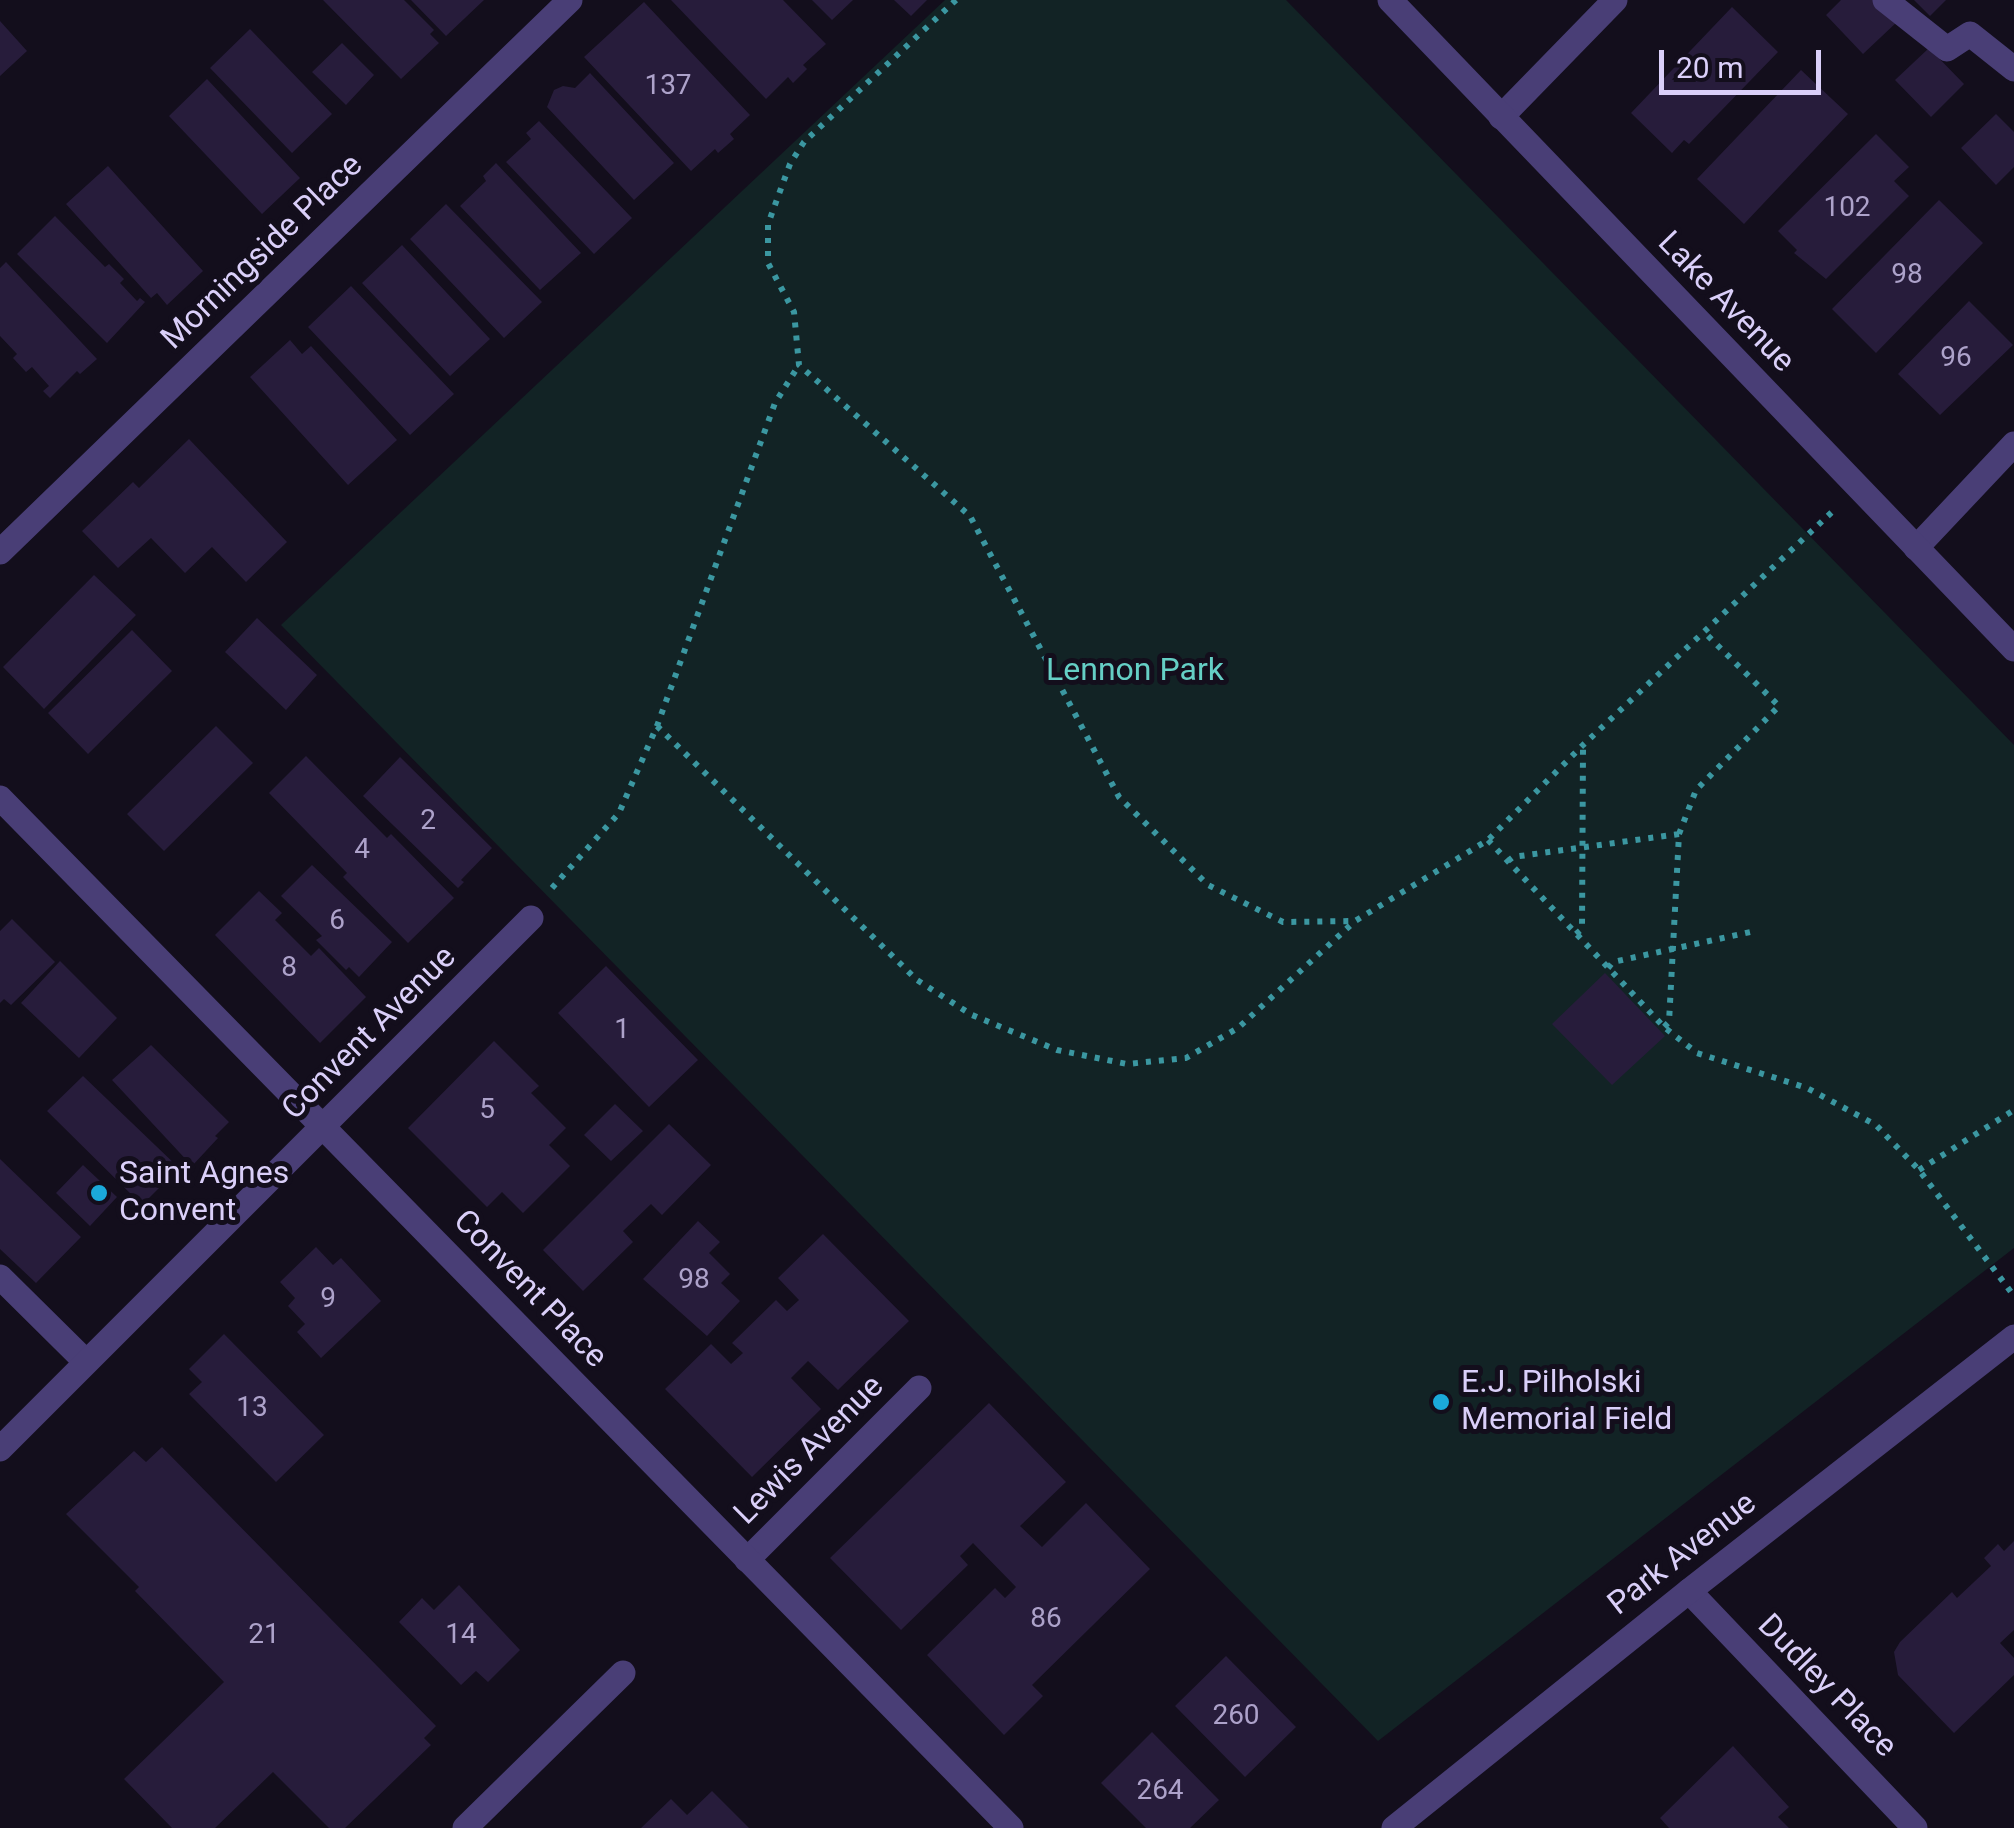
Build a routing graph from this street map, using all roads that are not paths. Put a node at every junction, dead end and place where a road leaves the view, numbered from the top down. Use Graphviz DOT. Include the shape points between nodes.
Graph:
graph roads {
  1 [pos="570,0"];
  2 [pos="1390,0"];
  3 [pos="1615,0"];
  4 [pos="1885,0"];
  5 [pos="2014,70"];
  6 [pos="1501,117"];
  7 [pos="2014,444"];
  8 [pos="1916,548"];
  9 [pos="0,552"];
  10 [pos="2014,649"];
  11 [pos="0,798"];
  12 [pos="531,918"];
  13 [pos="324,1128"];
  14 [pos="0,1277"];
  15 [pos="2014,1337"];
  16 [pos="85,1361"];
  17 [pos="919,1388"];
  18 [pos="0,1449"];
  19 [pos="748,1560"];
  20 [pos="1689,1591"];
  21 [pos="624,1673"];
  22 [pos="465,1828"];
  23 [pos="1011,1828"];
  24 [pos="1394,1828"];
  25 [pos="1916,1828"];
  1 -- 9 [label="street, Morningside Place"];
  2 -- 6 [label="street, Lake Avenue"];
  3 -- 6 [label="street"];
  4 -- 5 [label="street" via="1947,49 1970,34"];
  6 -- 8 [label="street, Lake Avenue"];
  7 -- 8 [label="street"];
  8 -- 10 [label="street, Lake Avenue"];
  11 -- 13 [label="street, Convent Place"];
  12 -- 13 [label="street, Convent Avenue"];
  13 -- 16 [label="street, Convent Avenue"];
  13 -- 19 [label="street, Convent Place"];
  14 -- 16 [label="street"];
  15 -- 20 [label="street, Park Avenue"];
  16 -- 18 [label="street, Convent Avenue"];
  17 -- 19 [label="street, Lewis Avenue"];
  19 -- 23 [label="street, Convent Place"];
  20 -- 24 [label="street, Park Avenue"];
  20 -- 25 [label="street, Dudley Place"];
  21 -- 22 [label="street"];
}
